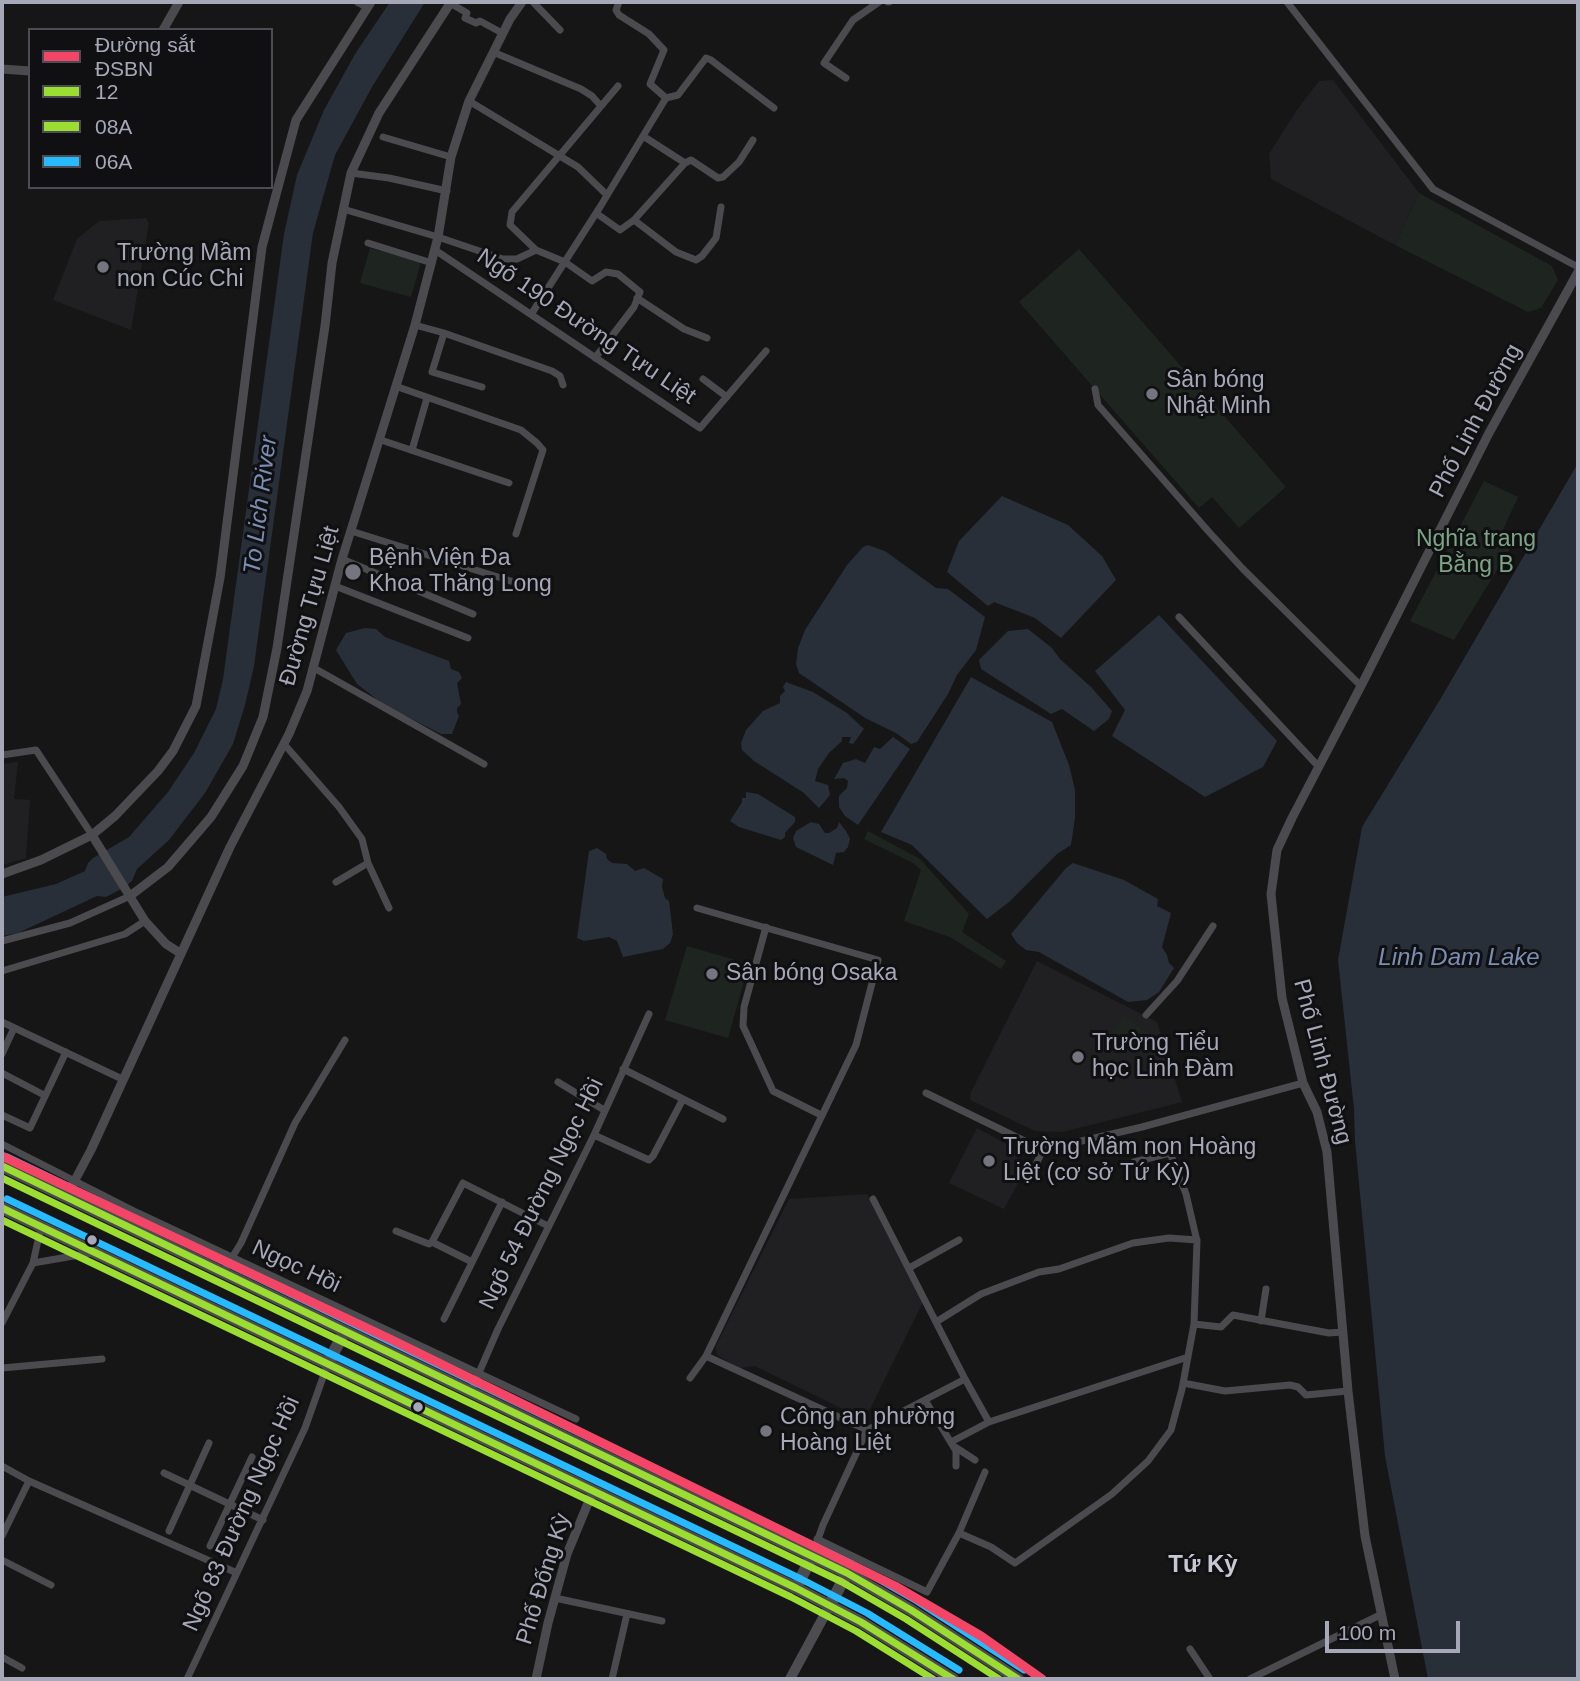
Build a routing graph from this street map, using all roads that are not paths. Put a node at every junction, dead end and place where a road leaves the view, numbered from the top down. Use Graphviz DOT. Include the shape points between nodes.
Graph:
graph roads {
  1 [pos="179,2"];
  2 [pos="357,2"];
  3 [pos="522,2"];
  4 [pos="533,2"];
  5 [pos="619,2"];
  6 [pos="879,2"];
  7 [pos="1287,2"];
  8 [pos="450,3"];
  9 [pos="369,5"];
  10 [pos="164,28"];
  11 [pos="560,30"];
  12 [pos="502,33"];
  13 [pos="493,52"];
  14 [pos="2,69"];
  15 [pos="28,71"];
  16 [pos="846,78"];
  17 [pos="618,86"];
  18 [pos="666,98"];
  19 [pos="469,101"];
  20 [pos="600,105"];
  21 [pos="774,108"];
  22 [pos="643,136"];
  23 [pos="383,137"];
  24 [pos="753,140"];
  25 [pos="560,155"];
  26 [pos="451,157"];
  27 [pos="685,163"];
  28 [pos="351,173"];
  29 [pos="446,191"];
  30 [pos="607,195"];
  31 [pos="721,207"];
  32 [pos="343,209"];
  33 [pos="596,213"];
  34 [pos="634,220"];
  35 [pos="438,237"];
  36 [pos="368,243"];
  37 [pos="435,250"];
  38 [pos="536,250"];
  39 [pos="565,262"];
  40 [pos="432,263"];
  41 [pos="1578,269"];
  42 [pos="638,298"];
  43 [pos="532,313"];
  44 [pos="415,325"];
  45 [pos="444,332"];
  46 [pos="707,338"];
  47 [pos="766,351"];
  48 [pos="596,358"];
  49 [pos="703,379"];
  50 [pos="563,385"];
  51 [pos="398,387"];
  52 [pos="482,387"];
  53 [pos="1094,389"];
  54 [pos="727,397"];
  55 [pos="427,398"];
  56 [pos="381,440"];
  57 [pos="412,450"];
  58 [pos="509,483"];
  59 [pos="351,531"];
  60 [pos="516,534"];
  61 [pos="342,559"];
  62 [pos="335,586"];
  63 [pos="533,588"];
  64 [pos="473,614"];
  65 [pos="1178,617"];
  66 [pos="468,638"];
  67 [pos="314,668"];
  68 [pos="1361,686"];
  69 [pos="284,744"];
  70 [pos="2,755"];
  71 [pos="484,764"];
  72 [pos="1318,766"];
  73 [pos="94,840"];
  74 [pos="368,863"];
  75 [pos="2,874"];
  76 [pos="336,882"];
  77 [pos="128,893"];
  78 [pos="389,908"];
  79 [pos="697,908"];
  80 [pos="145,921"];
  81 [pos="1213,926"];
  82 [pos="766,927"];
  83 [pos="2,941"];
  84 [pos="180,953"];
  85 [pos="2,971"];
  86 [pos="649,1014"];
  87 [pos="1146,1015"];
  88 [pos="2,1022"];
  89 [pos="13,1028"];
  90 [pos="345,1040"];
  91 [pos="66,1052"];
  92 [pos="2,1054"];
  93 [pos="623,1069"];
  94 [pos="2,1073"];
  95 [pos="122,1079"];
  96 [pos="558,1082"];
  97 [pos="1303,1083"];
  98 [pos="926,1093"];
  99 [pos="44,1095"];
  100 [pos="683,1099"];
  101 [pos="604,1110"];
  102 [pos="2,1115"];
  103 [pos="821,1115"];
  104 [pos="723,1119"];
  105 [pos="594,1135"];
  106 [pos="2,1144"];
  107 [pos="1043,1150"];
  108 [pos="1134,1162"];
  109 [pos="2,1167"];
  110 [pos="1028,1180"];
  111 [pos="76,1182"];
  112 [pos="66,1197"];
  113 [pos="873,1199"];
  114 [pos="502,1202"];
  115 [pos="2,1208"];
  116 [pos="548,1226"];
  117 [pos="41,1227"];
  118 [pos="396,1231"];
  119 [pos="959,1240"];
  120 [pos="1197,1240"];
  121 [pos="432,1242"];
  122 [pos="107,1257"];
  123 [pos="233,1258"];
  124 [pos="472,1262"];
  125 [pos="33,1263"];
  126 [pos="909,1268"];
  127 [pos="223,1272"];
  128 [pos="1266,1289"];
  129 [pos="444,1319"];
  130 [pos="1261,1321"];
  131 [pos="936,1322"];
  132 [pos="2,1323"];
  133 [pos="1194,1324"];
  134 [pos="345,1331"];
  135 [pos="1343,1332"];
  136 [pos="706,1356"];
  137 [pos="1188,1357"];
  138 [pos="102,1359"];
  139 [pos="328,1363"];
  140 [pos="2,1368"];
  141 [pos="477,1373"];
  142 [pos="690,1378"];
  143 [pos="967,1381"];
  144 [pos="1183,1383"];
  145 [pos="471,1391"];
  146 [pos="1348,1391"];
  147 [pos="925,1400"];
  148 [pos="576,1419"];
  149 [pos="989,1422"];
  150 [pos="867,1430"];
  151 [pos="209,1443"];
  152 [pos="954,1446"];
  153 [pos="252,1457"];
  154 [pos="975,1460"];
  155 [pos="2,1466"];
  156 [pos="956,1466"];
  157 [pos="985,1472"];
  158 [pos="164,1473"];
  159 [pos="29,1481"];
  160 [pos="189,1485"];
  161 [pos="593,1491"];
  162 [pos="230,1504"];
  163 [pos="263,1520"];
  164 [pos="169,1531"];
  165 [pos="959,1533"];
  166 [pos="2,1536"];
  167 [pos="817,1539"];
  168 [pos="210,1546"];
  169 [pos="812,1556"];
  170 [pos="2,1560"];
  171 [pos="237,1573"];
  172 [pos="847,1573"];
  173 [pos="51,1585"];
  174 [pos="796,1588"];
  175 [pos="555,1598"];
  176 [pos="830,1605"];
  177 [pos="627,1614"];
  178 [pos="1382,1614"];
  179 [pos="662,1621"];
  180 [pos="1190,1649"];
  181 [pos="2,1657"];
  182 [pos="22,1668"];
  183 [pos="187,1679"];
  184 [pos="536,1679"];
  185 [pos="612,1679"];
  186 [pos="790,1679"];
  187 [pos="953,1679"];
  188 [pos="1018,1679"];
  189 [pos="1210,1679"];
  190 [pos="1250,1679"];
  191 [pos="1395,1679"];
  1 -- 10 [label="street"];
  2 -- 9 [label="street"];
  3 -- 12 [label="street, Đường Tựu Liệt"];
  4 -- 11 [label="street"];
  5 -- 18 [label="street" via="619,15 664,50 650,84"];
  6 -- 16 [label="street" via="853,20 824,63"];
  7 -- 41 [label="street" via="1424,181"];
  8 -- 12 [label="street" via="467,13 466,18"];
  8 -- 28 [label="street" via="379,113"];
  9 -- 73 [label="street" via="296,120 262,247 220,578 196,706 158,771"];
  12 -- 13 [label="street, Đường Tựu Liệt"];
  13 -- 19 [label="street, Đường Tựu Liệt"];
  13 -- 20 [label="street" via="581,89"];
  14 -- 15 [label="street"];
  17 -- 20 [label="street"];
  18 -- 21 [label="street" via="677,95 706,58"];
  18 -- 22 [label="street"];
  19 -- 25 [label="street"];
  19 -- 26 [label="street, Đường Tựu Liệt"];
  20 -- 25 [label="street"];
  22 -- 27 [label="street"];
  22 -- 30 [label="street"];
  23 -- 26 [label="street"];
  24 -- 27 [label="street" via="723,177 691,160"];
  25 -- 30 [label="street"];
  25 -- 38 [label="street" via="512,212 510,225"];
  26 -- 29 [label="street, Đường Tựu Liệt"];
  27 -- 34 [label="street"];
  28 -- 29 [label="street"];
  28 -- 32 [label="street"];
  29 -- 35 [label="street, Đường Tựu Liệt"];
  30 -- 33 [label="street"];
  31 -- 34 [label="street" via="716,238 696,260 676,252"];
  32 -- 35 [label="street"];
  32 -- 77 [label="street" via="263,717 243,766 211,817 168,867"];
  33 -- 34 [label="street" via="620,230"];
  33 -- 39 [label="street"];
  35 -- 37 [label="street, Đường Tựu Liệt"];
  35 -- 38 [label="street" via="503,258"];
  36 -- 40 [label="street"];
  37 -- 40 [label="street, Đường Tựu Liệt"];
  37 -- 43 [label="street, Ngõ 190 Đường Tựu Liệt"];
  38 -- 39 [label="street"];
  39 -- 42 [label="street" via="592,281 606,272 618,274 640,292"];
  39 -- 43 [label="street"];
  40 -- 44 [label="street, Đường Tựu Liệt"];
  41 -- 68 [label="street, Phố Linh Đường"];
  42 -- 46 [label="street" via="684,329"];
  42 -- 48 [label="street"];
  43 -- 48 [label="street, Ngõ 190 Đường Tựu Liệt"];
  44 -- 45 [label="street"];
  44 -- 51 [label="street, Đường Tựu Liệt"];
  45 -- 50 [label="street" via="552,371"];
  45 -- 52 [label="street" via="432,372"];
  47 -- 54 [label="street, Ngõ 190 Đường Tựu Liệt"];
  48 -- 54 [label="street, Ngõ 190 Đường Tựu Liệt" via="700,428"];
  49 -- 54 [label="street"];
  51 -- 55 [label="street"];
  51 -- 56 [label="street, Đường Tựu Liệt"];
  53 -- 68 [label="street" via="1098,405 1209,532"];
  55 -- 57 [label="street"];
  55 -- 60 [label="street" via="521,430 542,450"];
  56 -- 57 [label="street"];
  56 -- 59 [label="street, Đường Tựu Liệt"];
  57 -- 58 [label="street"];
  59 -- 61 [label="street, Đường Tựu Liệt"];
  59 -- 63 [label="street"];
  61 -- 62 [label="street, Đường Tựu Liệt"];
  61 -- 64 [label="street"];
  62 -- 66 [label="street"];
  62 -- 67 [label="street, Đường Tựu Liệt"];
  65 -- 72 [label="street"];
  67 -- 69 [label="street, Đường Tựu Liệt"];
  67 -- 71 [label="street"];
  68 -- 72 [label="street, Phố Linh Đường"];
  69 -- 74 [label="street" via="362,839"];
  69 -- 84 [label="street, Đường Tựu Liệt"];
  70 -- 73 [label="street" via="36,750"];
  72 -- 97 [label="street, Phố Linh Đường" via="1277,850 1271,894 1282,998"];
  73 -- 75 [label="street"];
  73 -- 77 [label="street"];
  74 -- 76 [label="street"];
  74 -- 78 [label="street"];
  77 -- 80 [label="street"];
  77 -- 83 [label="street" via="70,923"];
  79 -- 82 [label="street"];
  80 -- 84 [label="street"];
  80 -- 85 [label="street" via="125,934"];
  81 -- 87 [label="street" via="1177,981"];
  82 -- 103 [label="street" via="743,1026 773,1091"];
  82 -- 103 [label="street" via="878,960 856,1045"];
  84 -- 95 [label="street, Đường Tựu Liệt"];
  86 -- 93 [label="street, Ngõ 54 Đường Ngọc Hồi"];
  88 -- 89 [label="street"];
  89 -- 91 [label="street"];
  89 -- 92 [label="street"];
  90 -- 123 [label="street" via="295,1123"];
  91 -- 95 [label="street"];
  91 -- 99 [label="street"];
  93 -- 100 [label="street"];
  93 -- 101 [label="street, Ngõ 54 Đường Ngọc Hồi"];
  94 -- 99 [label="street"];
  95 -- 111 [label="street, Đường Tựu Liệt"];
  96 -- 101 [label="street"];
  97 -- 107 [label="street"];
  97 -- 135 [label="street, Phố Linh Đường" via="1317,1112 1327,1152"];
  98 -- 107 [label="street"];
  99 -- 102 [label="street" via="30,1128"];
  100 -- 104 [label="street"];
  100 -- 105 [label="street" via="649,1160"];
  101 -- 105 [label="street, Ngõ 54 Đường Ngọc Hồi"];
  103 -- 136 [label="street"];
  105 -- 116 [label="street, Ngõ 54 Đường Ngọc Hồi"];
  106 -- 111 [label="street, Ngọc Hồi"];
  107 -- 110 [label="street"];
  108 -- 120 [label="street" via="1170,1153"];
  109 -- 112 [label="highway"];
  111 -- 112 [label="street, Đường Tựu Liệt"];
  111 -- 123 [label="street, Ngọc Hồi"];
  112 -- 127 [label="highway"];
  113 -- 126 [label="street"];
  114 -- 116 [label="street"];
  114 -- 121 [label="street" via="463,1183"];
  114 -- 124 [label="street"];
  115 -- 117 [label="highway"];
  116 -- 141 [label="street, Ngõ 54 Đường Ngọc Hồi"];
  117 -- 122 [label="highway"];
  117 -- 125 [label="street"];
  118 -- 121 [label="street"];
  119 -- 126 [label="street"];
  120 -- 131 [label="street" via="1133,1243 1039,1272 981,1294"];
  120 -- 133 [label="street"];
  121 -- 124 [label="street"];
  122 -- 125 [label="street" via="92,1253"];
  122 -- 139 [label="highway"];
  123 -- 127 [label="street"];
  123 -- 141 [label="street, Ngọc Hồi"];
  124 -- 129 [label="street"];
  125 -- 132 [label="street"];
  126 -- 131 [label="street"];
  127 -- 134 [label="highway"];
  128 -- 130 [label="street"];
  130 -- 133 [label="street" via="1233,1315 1221,1327"];
  130 -- 135 [label="street" via="1329,1334"];
  131 -- 143 [label="street"];
  133 -- 137 [label="street"];
  134 -- 139 [label="highway"];
  134 -- 145 [label="highway"];
  135 -- 146 [label="street, Phố Linh Đường"];
  136 -- 142 [label="street"];
  136 -- 150 [label="street"];
  137 -- 144 [label="street"];
  137 -- 149 [label="street"];
  138 -- 140 [label="street"];
  139 -- 161 [label="highway"];
  139 -- 163 [label="street, Ngõ 83 Đường Ngọc Hồi" via="305,1428"];
  141 -- 145 [label="street, Ngõ 54 Đường Ngọc Hồi"];
  141 -- 148 [label="street, Ngọc Hồi"];
  143 -- 147 [label="street"];
  143 -- 149 [label="street"];
  144 -- 146 [label="street" via="1225,1391 1290,1385 1307,1395"];
  144 -- 165 [label="street" via="1171,1430 1148,1461 1112,1494 1038,1548 1015,1563"];
  145 -- 169 [label="highway"];
  146 -- 178 [label="street, Phố Linh Đường" via="1365,1536"];
  147 -- 150 [label="street"];
  147 -- 152 [label="street"];
  149 -- 152 [label="street"];
  150 -- 167 [label="street"];
  151 -- 160 [label="street"];
  152 -- 154 [label="street"];
  152 -- 156 [label="street"];
  153 -- 162 [label="street"];
  155 -- 159 [label="street"];
  157 -- 165 [label="street"];
  158 -- 160 [label="street"];
  159 -- 166 [label="street"];
  159 -- 171 [label="street"];
  160 -- 162 [label="street"];
  160 -- 164 [label="street"];
  161 -- 174 [label="highway"];
  161 -- 175 [label="street, Phố Đống Kỳ"];
  162 -- 163 [label="street"];
  162 -- 168 [label="street"];
  163 -- 171 [label="street, Ngõ 83 Đường Ngọc Hồi"];
  165 -- 167 [label="street" via="927,1592"];
  167 -- 169 [label="street"];
  169 -- 172 [label="highway"];
  169 -- 174 [label="highway"];
  170 -- 173 [label="street"];
  171 -- 183 [label="street, Ngõ 83 Đường Ngọc Hồi"];
  172 -- 176 [label="highway"];
  172 -- 188 [label="highway"];
  174 -- 176 [label="highway"];
  175 -- 177 [label="street"];
  175 -- 184 [label="street, Phố Đống Kỳ"];
  176 -- 186 [label="main road"];
  176 -- 187 [label="highway"];
  177 -- 179 [label="street"];
  177 -- 185 [label="street"];
  178 -- 190 [label="street"];
  178 -- 191 [label="street, Phố Linh Đường"];
  180 -- 189 [label="street"];
  181 -- 182 [label="street"];
}
